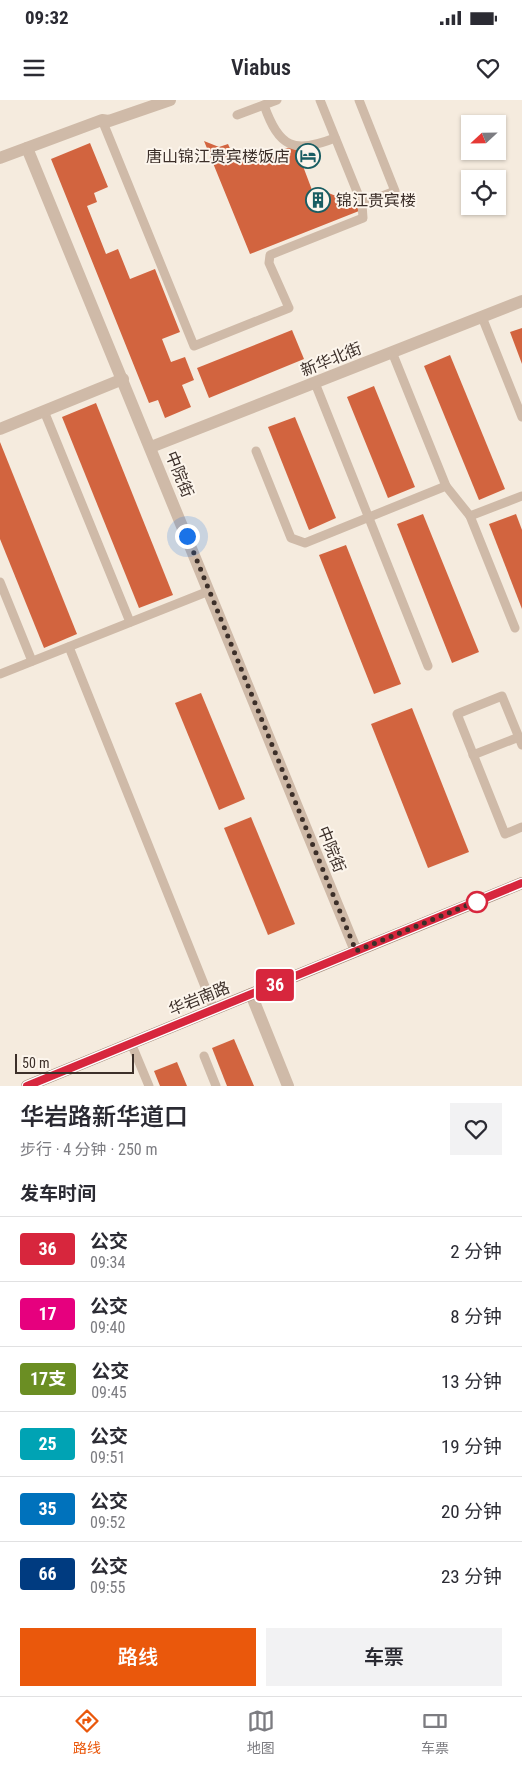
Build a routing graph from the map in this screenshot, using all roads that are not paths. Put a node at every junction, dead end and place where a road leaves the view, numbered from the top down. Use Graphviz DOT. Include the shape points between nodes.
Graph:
graph roads {
  1 [pos="170,100"];
  2 [pos="276,100"];
  3 [pos="320,100"];
  4 [pos="359,100"];
  5 [pos="264,105"];
  6 [pos="237,115"];
  7 [pos="102,120"];
  8 [pos="335,138"];
  9 [pos="27,148"];
  10 [pos="0,158"];
  11 [pos="362,204"];
  12 [pos="522,301"];
  13 [pos="482,317"];
  14 [pos="392,352"];
  15 [pos="123,379"];
  16 [pos="315,383"];
  17 [pos="44,411"];
  18 [pos="522,417"];
  19 [pos="0,429"];
  20 [pos="151,447"];
  21 [pos="256,451"];
  22 [pos="446,486"];
  23 [pos="522,496"];
  24 [pos="470,516"];
  25 [pos="369,518"];
  26 [pos="0,582"];
  27 [pos="209,590"];
  28 [pos="130,622"];
  29 [pos="515,628"];
  30 [pos="69,647"];
  31 [pos="32,661"];
  32 [pos="428,666"];
  33 [pos="0,674"];
  34 [pos="520,735"];
  35 [pos="473,755"];
  36 [pos="522,827"];
  37 [pos="522,883"];
  38 [pos="356,951"];
  39 [pos="251,994"];
  40 [pos="214,1009"];
  41 [pos="131,1043"];
  42 [pos="204,1056"];
  43 [pos="27,1086"];
  44 [pos="149,1086"];
  45 [pos="216,1086"];
  46 [pos="288,1086"];
  1 -- 7 [label="street" via="110,121"];
  2 -- 5 [label="lane"];
  3 -- 8 [label="lane"];
  4 -- 11 [label="lane" via="395,191"];
  5 -- 6 [label="lane"];
  5 -- 8 [label="lane" via="276,132 293,145 315,146"];
  7 -- 9 [label="street"];
  7 -- 11 [label="lane" via="194,346 289,308 269,263 270,255 363,218"];
  8 -- 11 [label="lane"];
  9 -- 10 [label="street"];
  9 -- 15 [label="street, 中院街"];
  12 -- 13 [label="street, 新华北街"];
  13 -- 14 [label="street, 新华北街"];
  13 -- 18 [label="lane"];
  14 -- 16 [label="street, 新华北街"];
  14 -- 22 [label="lane"];
  15 -- 17 [label="street"];
  15 -- 20 [label="street, 中院街"];
  16 -- 20 [label="street, 新华北街"];
  16 -- 25 [label="lane"];
  17 -- 19 [label="street"];
  17 -- 28 [label="lane"];
  20 -- 27 [label="street, 中院街"];
  21 -- 25 [label="lane" via="291,538 305,543"];
  22 -- 24 [label="lane"];
  22 -- 25 [label="lane"];
  23 -- 24 [label="lane"];
  24 -- 29 [label="lane"];
  25 -- 32 [label="lane"];
  26 -- 31 [label="lane"];
  27 -- 28 [label="lane"];
  27 -- 38 [label="street, 中院街"];
  28 -- 30 [label="lane"];
  30 -- 31 [label="lane"];
  30 -- 40 [label="lane"];
  31 -- 33 [label="lane"];
  34 -- 35 [label="lane"];
  34 -- 35 [label="lane" via="502,696 457,714"];
  35 -- 36 [label="lane" via="505,834"];
  37 -- 38 [label="street, 华岩南路"];
  38 -- 39 [label="street, 华岩南路"];
  39 -- 40 [label="street, 华岩南路"];
  39 -- 46 [label="street"];
  40 -- 41 [label="street, 华岩南路"];
  41 -- 43 [label="street, 华岩南路"];
  41 -- 44 [label="lane"];
  42 -- 45 [label="lane"];
}
